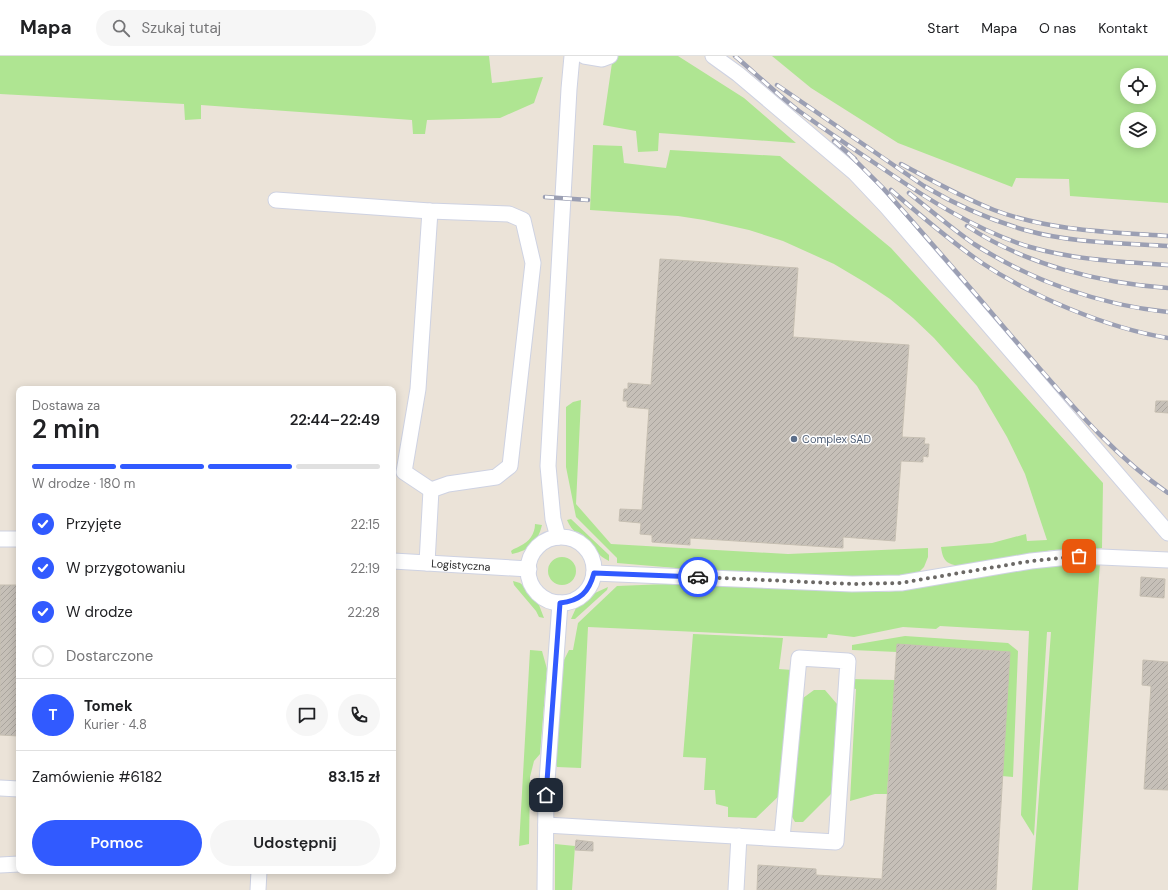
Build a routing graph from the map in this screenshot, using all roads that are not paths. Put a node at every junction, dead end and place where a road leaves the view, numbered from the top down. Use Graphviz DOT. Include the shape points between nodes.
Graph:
graph roads {
  1 [pos="572,56"];
  2 [pos="584,56"];
  3 [pos="610,56"];
  4 [pos="713,56"];
  5 [pos="276,200"];
  6 [pos="430,211"];
  7 [pos="431,490"];
  8 [pos="1168,533"];
  9 [pos="558,537"];
  10 [pos="0,539"];
  11 [pos="16,539"];
  12 [pos="1168,560"];
  13 [pos="396,561"];
  14 [pos="427,563"];
  15 [pos="529,569"];
  16 [pos="594,573"];
  17 [pos="560,603"];
  18 [pos="0,788"];
  19 [pos="16,788"];
  20 [pos="546,825"];
  21 [pos="739,836"];
  22 [pos="782,838"];
  23 [pos="16,864"];
  24 [pos="0,865"];
  25 [pos="259,874"];
  26 [pos="258,890"];
  27 [pos="545,890"];
  28 [pos="736,890"];
  1 -- 9 [label="street" via="548,466 553,519"];
  2 -- 3 [label="street" via="602,59"];
  4 -- 8 [label="street" via="738,74 855,173"];
  5 -- 6 [label="street"];
  6 -- 7 [label="street" via="418,389 404,472"];
  6 -- 7 [label="street" via="509,214 523,220 533,263 510,466 496,477 448,484"];
  7 -- 14 [label="street"];
  9 -- 15 [label="street" via="542,543 536,549"];
  9 -- 16 [label="street" via="567,537 582,544 592,558"];
  10 -- 11 [label="street"];
  12 -- 16 [label="street" via="1079,556 1031,561 900,583 852,584"];
  13 -- 14 [label="street, Logistyczna"];
  14 -- 15 [label="street, Logistyczna"];
  15 -- 17 [label="street" via="531,582 541,596"];
  16 -- 17 [label="street" via="592,583 581,596"];
  17 -- 20 [label="street"];
  18 -- 19 [label="street"];
  20 -- 21 [label="street"];
  20 -- 27 [label="street"];
  21 -- 22 [label="street"];
  21 -- 28 [label="street"];
  22 -- 22 [label="street" via="836,842 848,661 798,658"];
  23 -- 24 [label="street"];
  25 -- 26 [label="street"];
}
